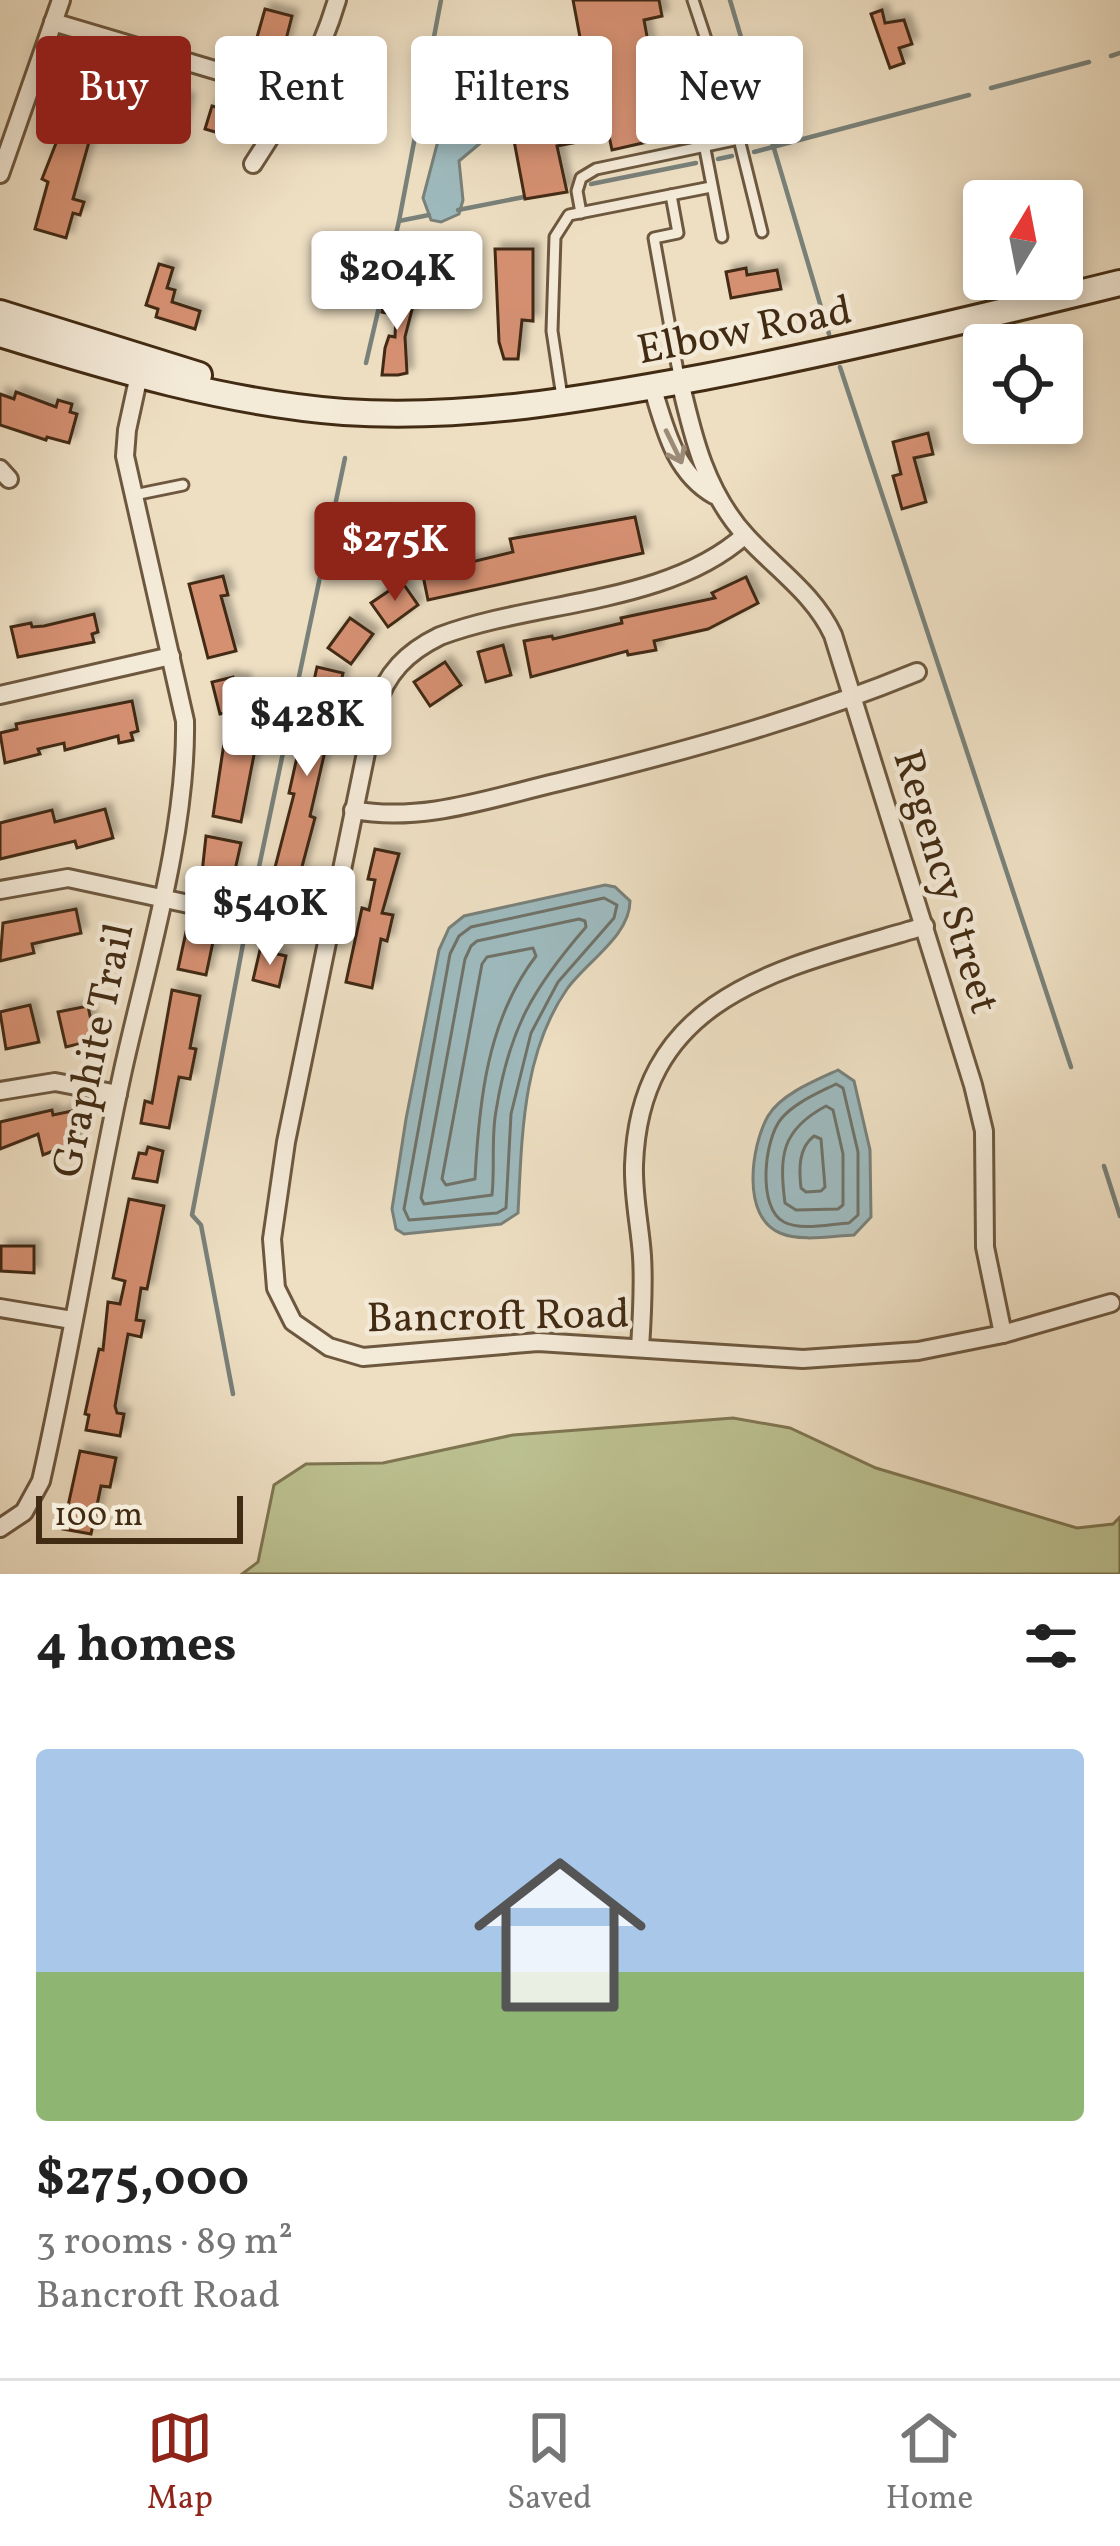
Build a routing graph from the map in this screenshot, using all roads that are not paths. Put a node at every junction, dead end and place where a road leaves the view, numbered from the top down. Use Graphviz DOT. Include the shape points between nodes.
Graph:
graph roads {
  1 [pos="61,0"];
  2 [pos="337,0"];
  3 [pos="693,0"];
  4 [pos="53,22"];
  5 [pos="326,36"];
  6 [pos="705,36"];
  7 [pos="215,70"];
  8 [pos="266,144"];
  9 [pos="722,144"];
  10 [pos="740,144"];
  11 [pos="705,149"];
  12 [pos="253,164"];
  13 [pos="0,173"];
  14 [pos="711,187"];
  15 [pos="671,195"];
  16 [pos="580,213"];
  17 [pos="762,232"];
  18 [pos="722,237"];
  19 [pos="1120,283"];
  20 [pos="0,313"];
  21 [pos="0,334"];
  22 [pos="140,368"];
  23 [pos="680,381"];
  24 [pos="652,386"];
  25 [pos="562,402"];
  26 [pos="183,485"];
  27 [pos="134,495"];
  28 [pos="714,495"];
  29 [pos="745,535"];
  30 [pos="172,656"];
  31 [pos="917,672"];
  32 [pos="0,695"];
  33 [pos="854,698"];
  34 [pos="353,810"];
  35 [pos="0,890"];
  36 [pos="161,897"];
  37 [pos="925,926"];
  38 [pos="328,934"];
  39 [pos="0,1091"];
  40 [pos="118,1094"];
  41 [pos="1111,1303"];
  42 [pos="0,1308"];
  43 [pos="72,1320"];
  44 [pos="1003,1334"];
  45 [pos="640,1348"];
  46 [pos="0,1528"];
  1 -- 4 [label="street"];
  2 -- 5 [label="street"];
  3 -- 6 [label="lane"];
  4 -- 7 [label="street"];
  4 -- 13 [label="street"];
  8 -- 12 [label="street"];
  9 -- 11 [label="lane"];
  10 -- 17 [label="lane"];
  11 -- 14 [label="lane"];
  11 -- 16 [label="lane" via="596,169 580,178"];
  14 -- 15 [label="lane"];
  14 -- 18 [label="lane"];
  15 -- 16 [label="lane"];
  15 -- 23 [label="lane" via="678,233 654,238"];
  16 -- 25 [label="lane" via="569,215 555,237 552,331"];
  19 -- 23 [label="main road, Elbow Road"];
  20 -- 22 [label="main road, Elbow Road"];
  21 -- 22 [label="main road, Elbow Road"];
  22 -- 25 [label="main road, Elbow Road" via="279,404 378,412"];
  22 -- 27 [label="street, Graphite Trail" via="125,443"];
  23 -- 24 [label="main road, Elbow Road"];
  23 -- 28 [label="street, Regency Street"];
  24 -- 25 [label="main road, Elbow Road"];
  24 -- 28 [label="street, Regency Street, one-way" via="670,446 694,484"];
  26 -- 27 [label="lane"];
  27 -- 30 [label="street, Graphite Trail"];
  28 -- 29 [label="street, Regency Street"];
  29 -- 33 [label="street, Regency Street" via="818,609"];
  29 -- 34 [label="street, Bancroft Road" via="673,578 462,628 419,646 380,694"];
  30 -- 32 [label="street"];
  30 -- 36 [label="street, Graphite Trail" via="186,759"];
  31 -- 33 [label="street"];
  33 -- 34 [label="street" via="679,753 459,806 412,816"];
  33 -- 37 [label="street, Regency Street"];
  34 -- 38 [label="street, Bancroft Road"];
  35 -- 36 [label="street" via="68,878"];
  36 -- 38 [label="street"];
  36 -- 40 [label="street, Graphite Trail"];
  37 -- 44 [label="street, Regency Street" via="983,1131 985,1247"];
  37 -- 45 [label="street" via="730,991 699,1015 657,1070 641,1108 634,1166 644,1283"];
  38 -- 45 [label="street, Bancroft Road" via="272,1239 276,1288 293,1322 329,1347 363,1357 538,1342"];
  39 -- 40 [label="street" via="56,1082"];
  40 -- 43 [label="street, Graphite Trail"];
  41 -- 44 [label="street, Bancroft Road"];
  42 -- 43 [label="street"];
  43 -- 46 [label="street, Graphite Trail" via="41,1481 24,1512"];
  44 -- 45 [label="street, Bancroft Road" via="857,1357"];
}
